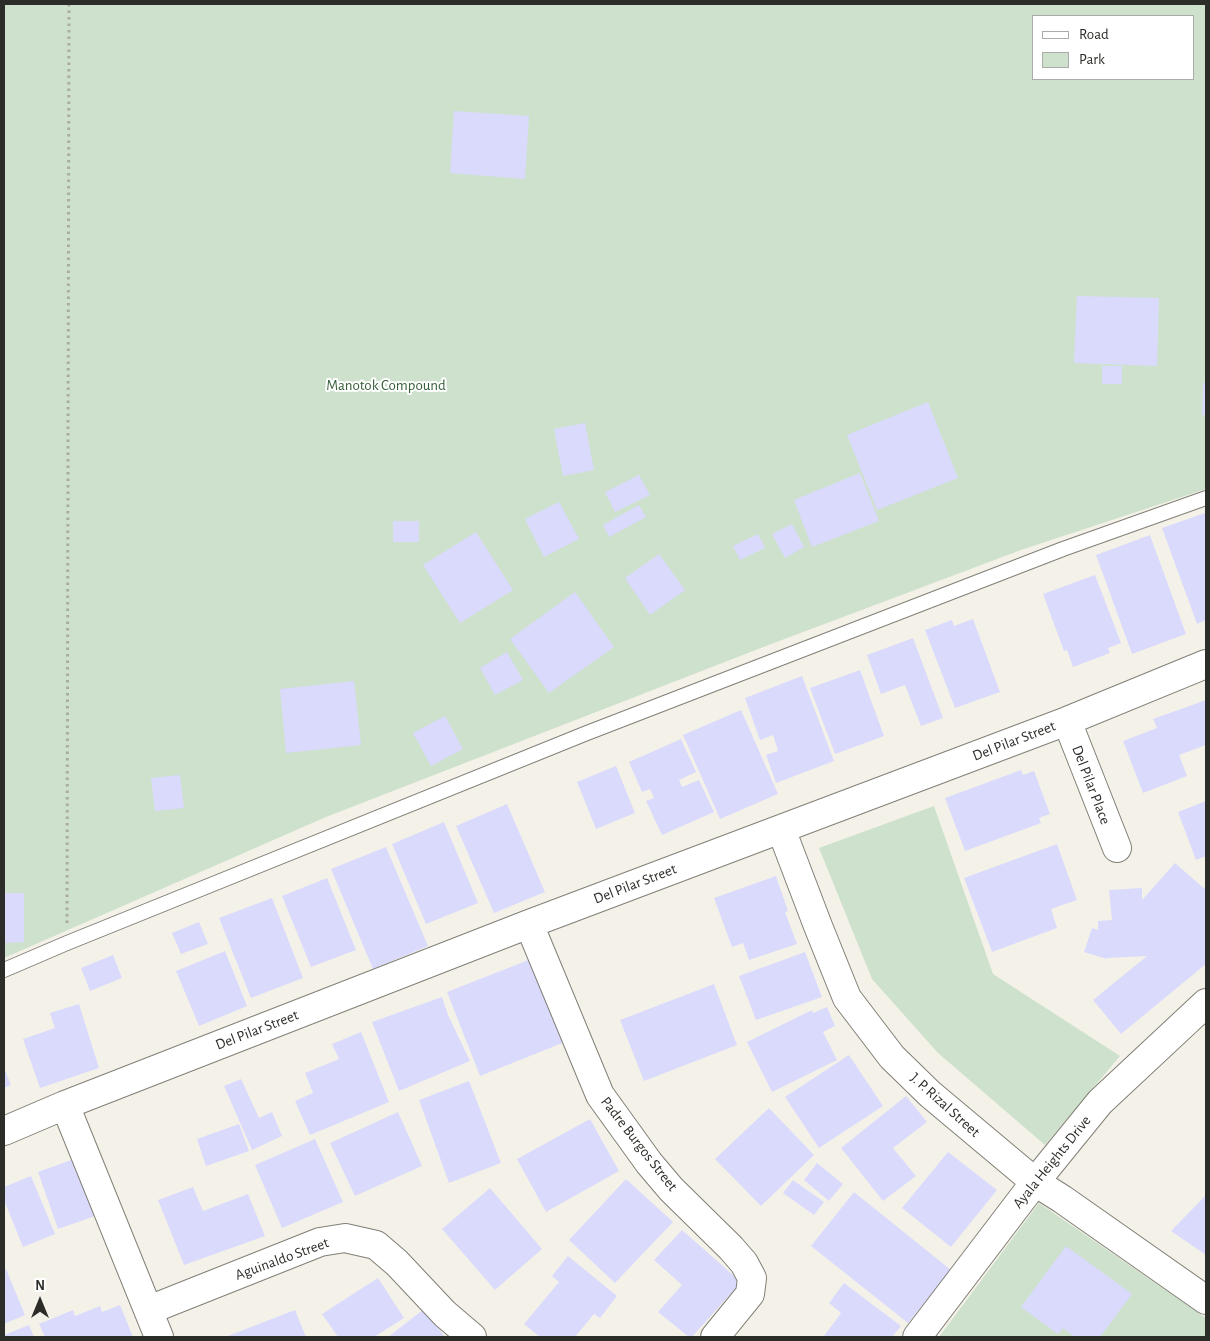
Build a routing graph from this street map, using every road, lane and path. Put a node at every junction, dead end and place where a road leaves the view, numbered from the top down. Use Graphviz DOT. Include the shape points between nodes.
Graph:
graph roads {
  1 [pos="69,4"];
  2 [pos="1206,498"];
  3 [pos="1206,664"];
  4 [pos="1066,721"];
  5 [pos="781,829"];
  6 [pos="1117,848"];
  7 [pos="529,924"];
  8 [pos="67,943"];
  9 [pos="4,970"];
  10 [pos="1206,1003"];
  11 [pos="65,1105"];
  12 [pos="4,1131"];
  13 [pos="1035,1182"];
  14 [pos="1206,1300"];
  15 [pos="149,1310"];
  16 [pos="159,1337"];
  17 [pos="472,1337"];
  18 [pos="715,1337"];
  19 [pos="917,1337"];
  1 -- 8 [label="path"];
  2 -- 8 [label="lane" via="1063,549 587,733"];
  3 -- 4 [label="street, Del Pilar Street"];
  4 -- 5 [label="street, Del Pilar Street"];
  4 -- 6 [label="street, Del Pilar Place"];
  5 -- 7 [label="street, Del Pilar Street"];
  5 -- 13 [label="street, J. P. Rizal Street" via="847,998 892,1057 930,1094"];
  7 -- 11 [label="street, Del Pilar Street"];
  7 -- 18 [label="street, Padre Burgos Street" via="600,1095 649,1163 731,1248 752,1278 750,1294"];
  8 -- 9 [label="lane"];
  10 -- 13 [label="street, Ayala Heights Drive" via="1100,1102"];
  11 -- 12 [label="street, Del Pilar Street"];
  11 -- 15 [label="street"];
  13 -- 14 [label="street, J. P. Rizal Street"];
  13 -- 19 [label="street, Ayala Heights Drive"];
  15 -- 16 [label="street"];
  15 -- 17 [label="street, Aguinaldo Street" via="320,1242 346,1238 376,1246"];
}
